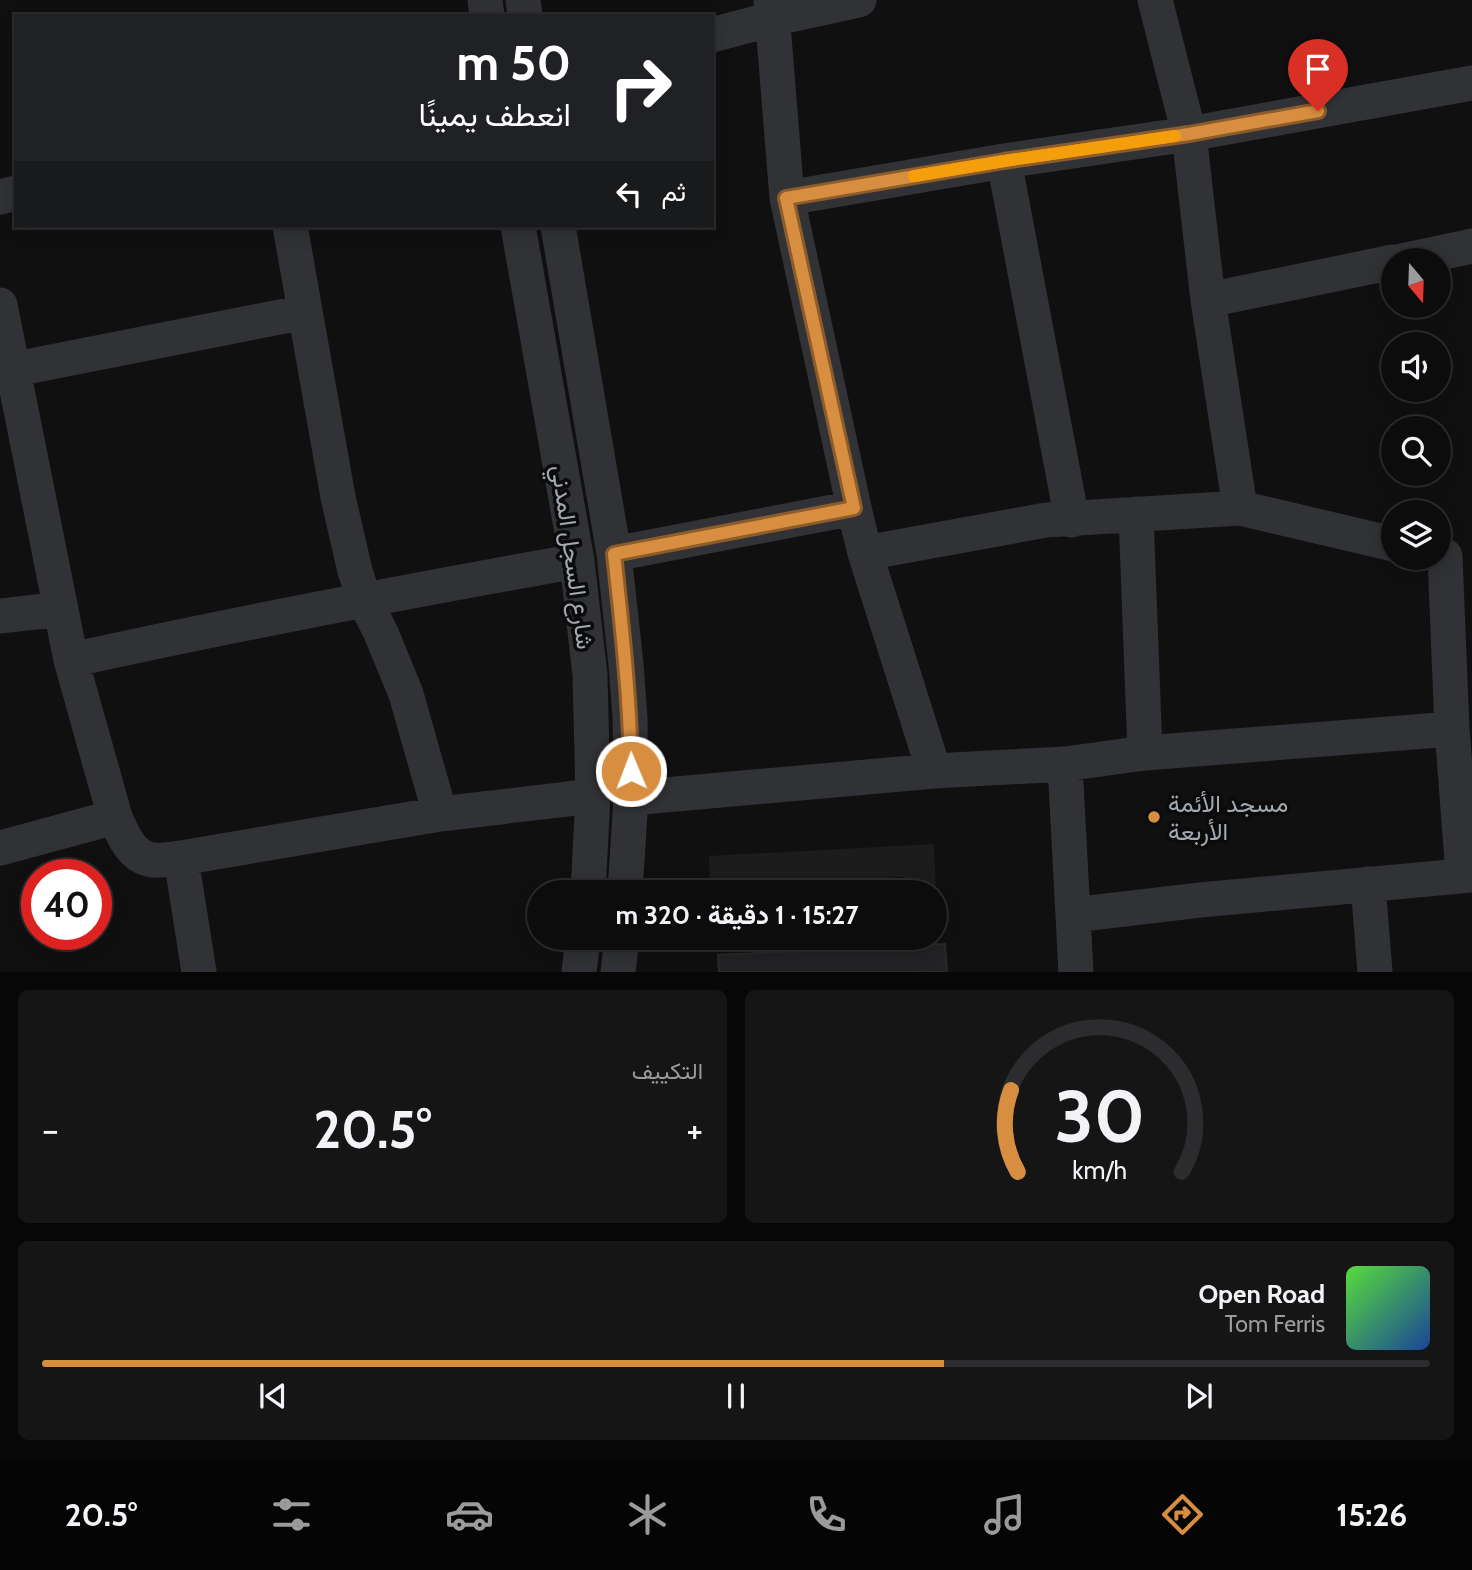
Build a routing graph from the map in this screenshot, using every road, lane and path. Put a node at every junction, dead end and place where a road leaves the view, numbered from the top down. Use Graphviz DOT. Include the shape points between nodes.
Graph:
graph roads {
  1 [pos="859,0"];
  2 [pos="1155,0"];
  3 [pos="772,9"];
  4 [pos="714,34"];
  5 [pos="1472,83"];
  6 [pos="1189,134"];
  7 [pos="1004,161"];
  8 [pos="786,198"];
  9 [pos="290,228"];
  10 [pos="518,228"];
  11 [pos="558,228"];
  12 [pos="1472,246"];
  13 [pos="1451,250"];
  14 [pos="1381,264"];
  15 [pos="1208,300"];
  16 [pos="0,305"];
  17 [pos="305,312"];
  18 [pos="7,370"];
  19 [pos="854,508"];
  20 [pos="1240,508"];
  21 [pos="1136,513"];
  22 [pos="1072,520"];
  23 [pos="1381,541"];
  24 [pos="865,553"];
  25 [pos="614,554"];
  26 [pos="1452,555"];
  27 [pos="577,561"];
  28 [pos="364,598"];
  29 [pos="61,609"];
  30 [pos="0,616"];
  31 [pos="71,660"];
  32 [pos="1452,729"];
  33 [pos="1145,753"];
  34 [pos="1065,764"];
  35 [pos="934,771"];
  36 [pos="593,796"];
  37 [pos="631,798"];
  38 [pos="440,814"];
  39 [pos="115,817"];
  40 [pos="0,848"];
  41 [pos="181,858"];
  42 [pos="1467,875"];
  43 [pos="589,880"];
  44 [pos="626,880"];
  45 [pos="1368,884"];
  46 [pos="1073,915"];
  47 [pos="582,950"];
  48 [pos="621,950"];
  49 [pos="199,971"];
  50 [pos="579,971"];
  51 [pos="618,971"];
  52 [pos="1076,971"];
  53 [pos="1375,971"];
  1 -- 3 [label="street"];
  2 -- 6 [label="street"];
  3 -- 4 [label="street"];
  3 -- 8 [label="street"];
  5 -- 6 [label="street"];
  6 -- 7 [label="street"];
  6 -- 15 [label="street"];
  7 -- 8 [label="street"];
  7 -- 22 [label="street"];
  8 -- 19 [label="street"];
  9 -- 17 [label="street"];
  10 -- 27 [label="street, شارع السجل المدني"];
  11 -- 25 [label="street, شارع السجل المدني"];
  12 -- 13 [label="street"];
  14 -- 15 [label="street"];
  15 -- 20 [label="street"];
  16 -- 18 [label="street"];
  17 -- 18 [label="street"];
  17 -- 28 [label="street" via="345,533"];
  18 -- 29 [label="street"];
  19 -- 24 [label="street"];
  19 -- 25 [label="street"];
  20 -- 21 [label="street"];
  20 -- 23 [label="street"];
  21 -- 22 [label="street"];
  21 -- 33 [label="street"];
  22 -- 24 [label="street" via="1046,520"];
  24 -- 35 [label="street"];
  25 -- 37 [label="street, شارع السجل المدني" via="630,718"];
  26 -- 32 [label="street"];
  27 -- 28 [label="street"];
  27 -- 36 [label="street, شارع السجل المدني" via="590,675"];
  28 -- 31 [label="street"];
  28 -- 38 [label="street" via="406,694"];
  29 -- 30 [label="street"];
  29 -- 31 [label="street"];
  31 -- 39 [label="street"];
  32 -- 33 [label="street"];
  32 -- 42 [label="street"];
  33 -- 34 [label="street"];
  34 -- 35 [label="street"];
  34 -- 46 [label="street"];
  35 -- 37 [label="street"];
  36 -- 38 [label="street"];
  36 -- 43 [label="street, شارع السجل المدني"];
  37 -- 44 [label="street, شارع السجل المدني"];
  38 -- 41 [label="street"];
  39 -- 40 [label="street"];
  39 -- 41 [label="street" via="141,856 150,860"];
  41 -- 49 [label="street"];
  42 -- 45 [label="street"];
  45 -- 46 [label="street"];
  45 -- 53 [label="street"];
  46 -- 52 [label="street"];
  47 -- 50 [label="street"];
  48 -- 51 [label="street"];
}
